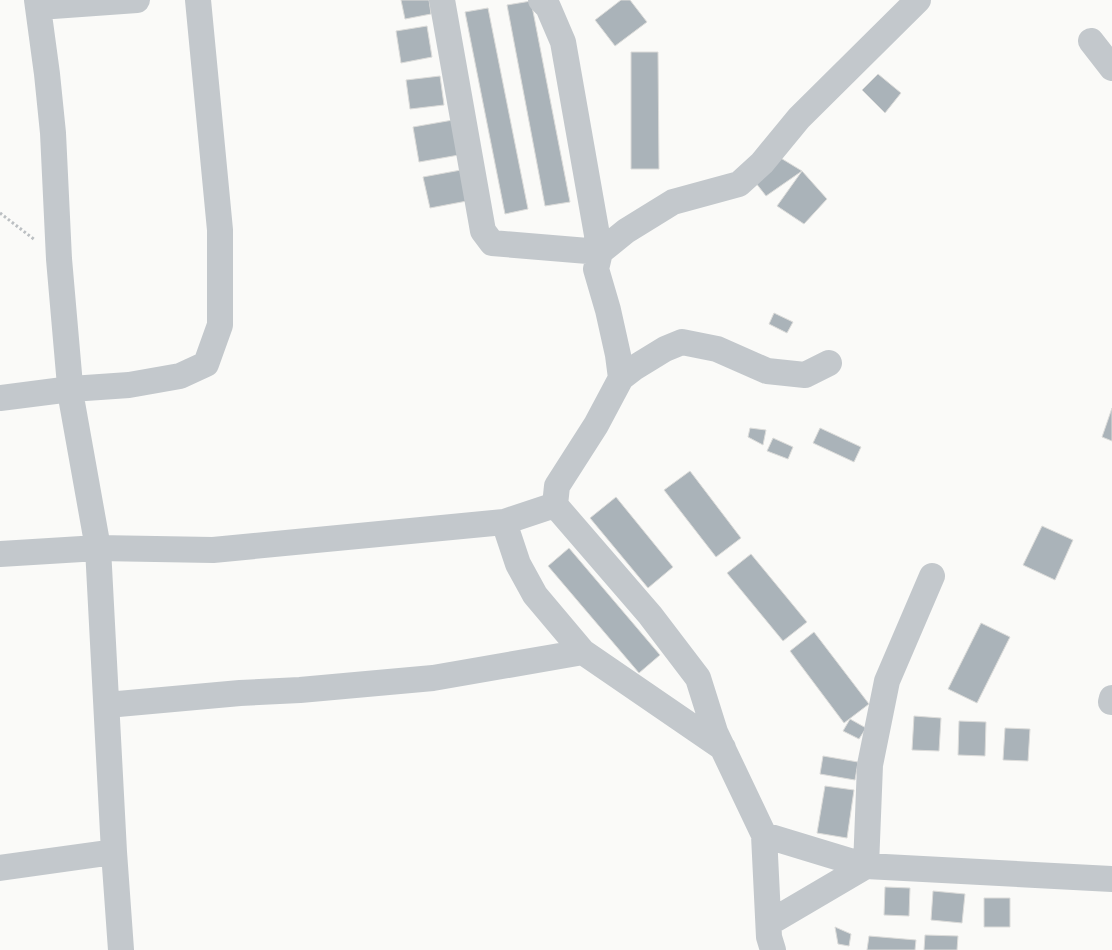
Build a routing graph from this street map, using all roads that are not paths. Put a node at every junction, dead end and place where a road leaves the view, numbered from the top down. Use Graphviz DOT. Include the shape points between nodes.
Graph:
graph roads {
  1 [pos="137,0"];
  2 [pos="198,0"];
  3 [pos="442,0"];
  4 [pos="540,0"];
  5 [pos="918,0"];
  6 [pos="38,3"];
  7 [pos="1091,41"];
  8 [pos="1112,68"];
  9 [pos="600,252"];
  10 [pos="829,362"];
  11 [pos="621,378"];
  12 [pos="71,389"];
  13 [pos="0,398"];
  14 [pos="555,505"];
  15 [pos="504,522"];
  16 [pos="98,548"];
  17 [pos="0,554"];
  18 [pos="932,576"];
  19 [pos="583,652"];
  20 [pos="1112,698"];
  21 [pos="1111,702"];
  22 [pos="107,706"];
  23 [pos="723,748"];
  24 [pos="764,835"];
  25 [pos="114,852"];
  26 [pos="866,866"];
  27 [pos="0,868"];
  28 [pos="1112,879"];
  29 [pos="769,923"];
  30 [pos="121,950"];
  31 [pos="773,950"];
  1 -- 6 [label="street"];
  2 -- 12 [label="street" via="220,230 220,325 206,364 180,376 129,385"];
  3 -- 9 [label="street" via="483,231 492,243"];
  4 -- 9 [label="street" via="548,7 563,42"];
  5 -- 9 [label="street" via="799,118 762,163 739,184 673,202 626,231"];
  6 -- 12 [label="street" via="48,74 59,259"];
  7 -- 8 [label="street"];
  9 -- 11 [label="street" via="596,270 608,310"];
  10 -- 11 [label="street" via="805,375 767,372 717,349 682,342"];
  11 -- 14 [label="street" via="557,486"];
  12 -- 13 [label="street"];
  12 -- 16 [label="street"];
  14 -- 15 [label="street"];
  14 -- 23 [label="street" via="650,615 698,678"];
  15 -- 16 [label="street" via="213,550"];
  15 -- 19 [label="street" via="518,564 535,595"];
  16 -- 17 [label="street"];
  16 -- 22 [label="street"];
  18 -- 26 [label="street" via="887,681 870,765"];
  19 -- 22 [label="street" via="433,678"];
  19 -- 23 [label="street"];
  20 -- 21 [label="street"];
  22 -- 25 [label="street"];
  23 -- 24 [label="street"];
  24 -- 26 [label="street"];
  24 -- 29 [label="street"];
  25 -- 27 [label="street"];
  25 -- 30 [label="street"];
  26 -- 28 [label="street"];
  26 -- 29 [label="street"];
  29 -- 31 [label="street"];
}
